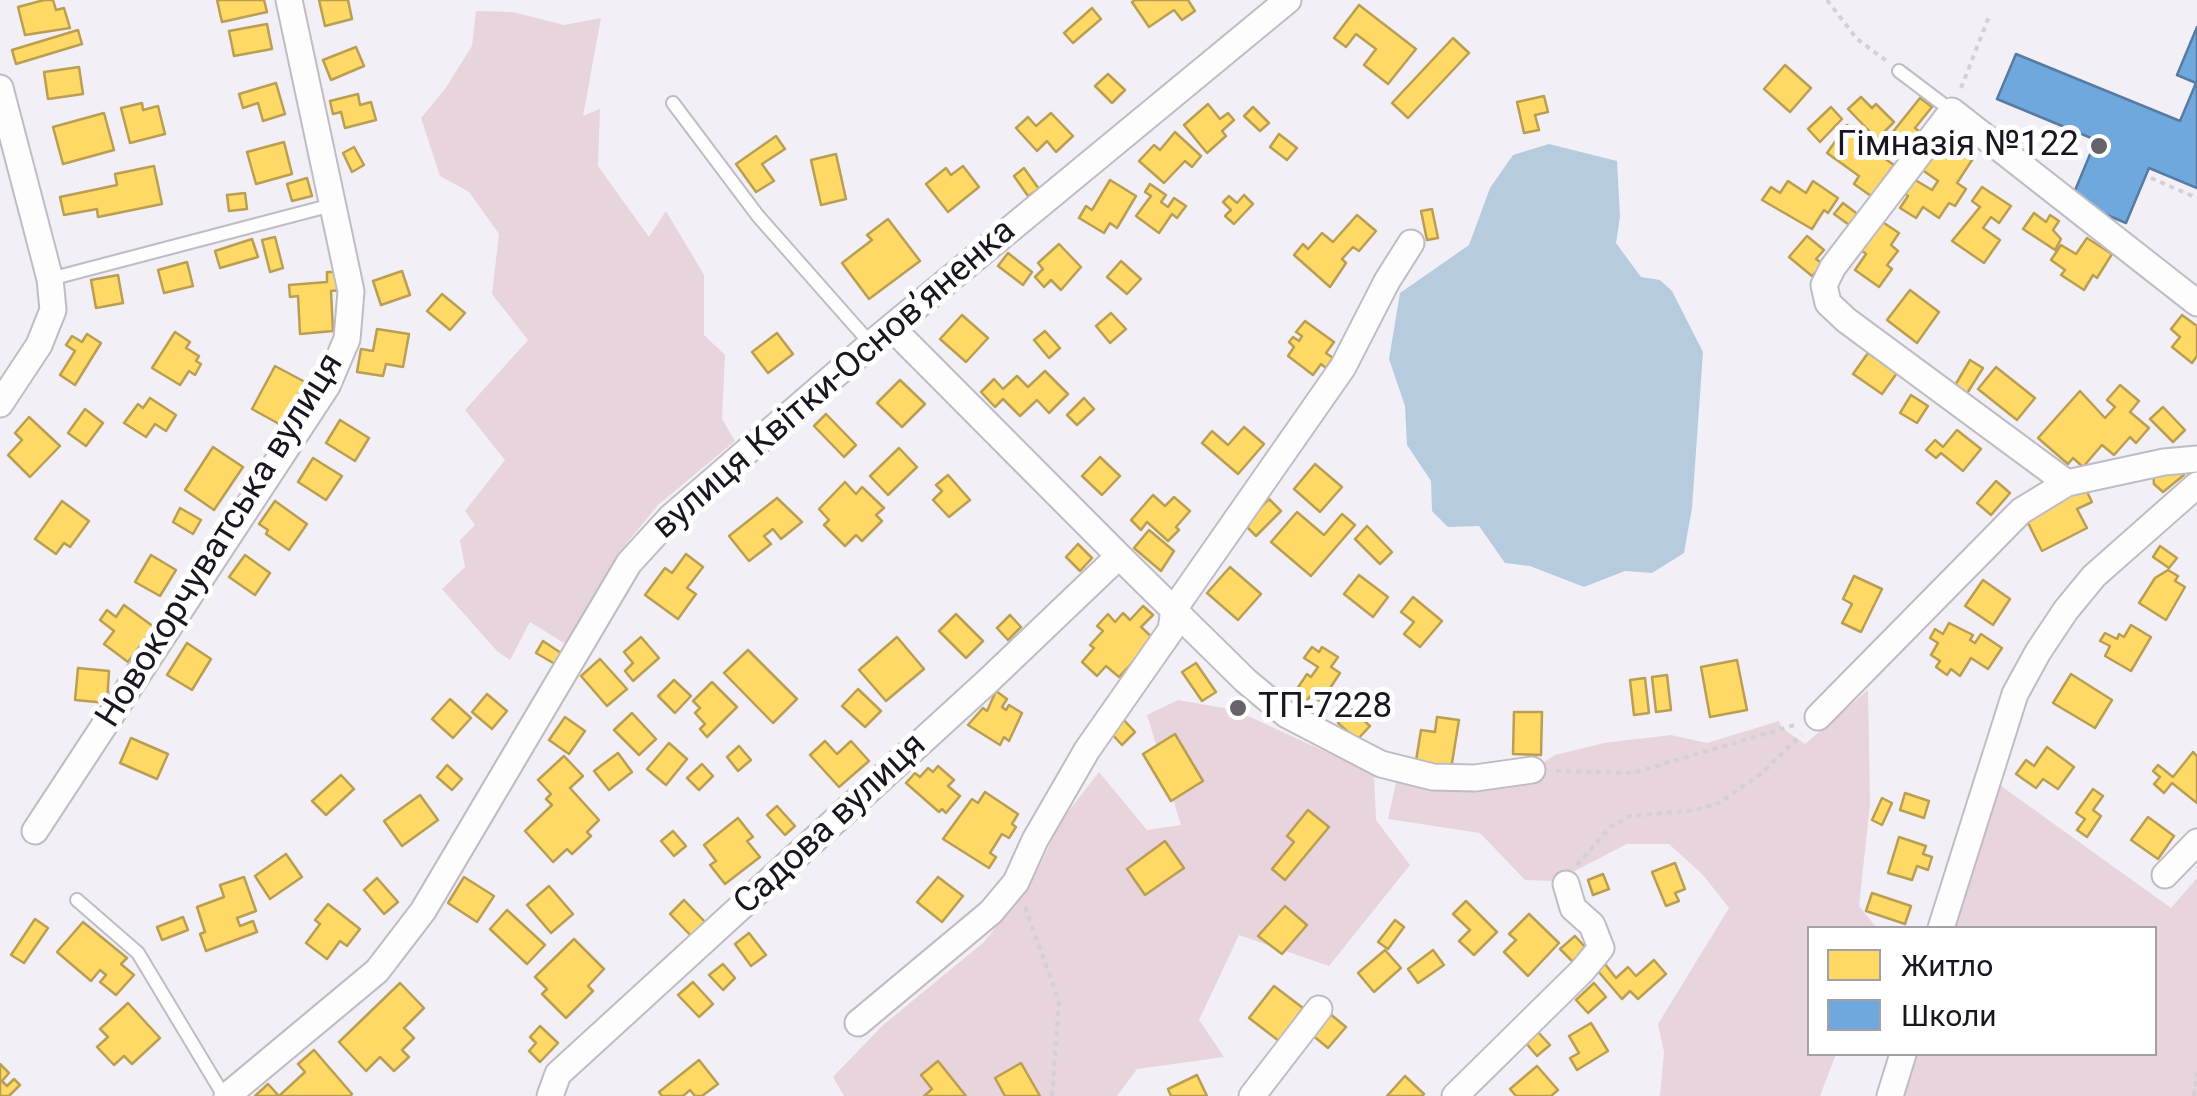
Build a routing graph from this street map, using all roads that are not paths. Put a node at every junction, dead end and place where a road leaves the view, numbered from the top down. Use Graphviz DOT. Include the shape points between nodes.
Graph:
graph roads {
  1 [pos="289,0"];
  2 [pos="1288,0"];
  3 [pos="1899,71"];
  4 [pos="0,88"];
  5 [pos="673,103"];
  6 [pos="1952,111"];
  7 [pos="332,205"];
  8 [pos="1412,243"];
  9 [pos="50,278"];
  10 [pos="2197,302"];
  11 [pos="882,336"];
  12 [pos="0,404"];
  13 [pos="2197,459"];
  14 [pos="2067,483"];
  15 [pos="2197,485"];
  16 [pos="1119,556"];
  17 [pos="1174,609"];
  18 [pos="1818,717"];
  19 [pos="1532,770"];
  20 [pos="36,831"];
  21 [pos="2197,842"];
  22 [pos="2166,875"];
  23 [pos="1566,884"];
  24 [pos="77,900"];
  25 [pos="1942,926"];
  26 [pos="1320,1009"];
  27 [pos="858,1023"];
  28 [pos="1902,1056"];
  29 [pos="225,1096"];
  30 [pos="550,1096"];
  31 [pos="1252,1096"];
  32 [pos="1455,1096"];
  33 [pos="1890,1096"];
  1 -- 7 [label="street, Новокорчуватська вулиця"];
  2 -- 11 [label="street, вулиця Квітки-Основ’яненка"];
  3 -- 6 [label="lane"];
  4 -- 9 [label="street"];
  5 -- 11 [label="lane" via="758,216"];
  6 -- 10 [label="street"];
  6 -- 14 [label="street" via="1833,267 1824,285 1828,303"];
  7 -- 9 [label="lane"];
  7 -- 20 [label="street, Новокорчуватська вулиця" via="351,291 348,339 339,362"];
  8 -- 17 [label="street" via="1344,368"];
  9 -- 12 [label="street" via="52,310 39,345"];
  11 -- 16 [label="street"];
  11 -- 29 [label="street, вулиця Квітки-Основ’яненка" via="671,516 629,562 423,911 377,971"];
  13 -- 14 [label="street"];
  14 -- 18 [label="street" via="2021,511"];
  15 -- 25 [label="street" via="2094,576 2038,652 2016,694"];
  16 -- 17 [label="street"];
  16 -- 30 [label="street, Садова вулиця" via="558,1074"];
  17 -- 19 [label="street" via="1286,714 1381,764 1433,777"];
  17 -- 27 [label="street" via="1171,630 1087,750 1016,882 991,912"];
  21 -- 22 [label="street"];
  23 -- 32 [label="street" via="1573,908 1592,925 1600,948"];
  24 -- 29 [label="lane" via="138,953"];
  26 -- 31 [label="street"];
  28 -- 33 [label="street"];
}
